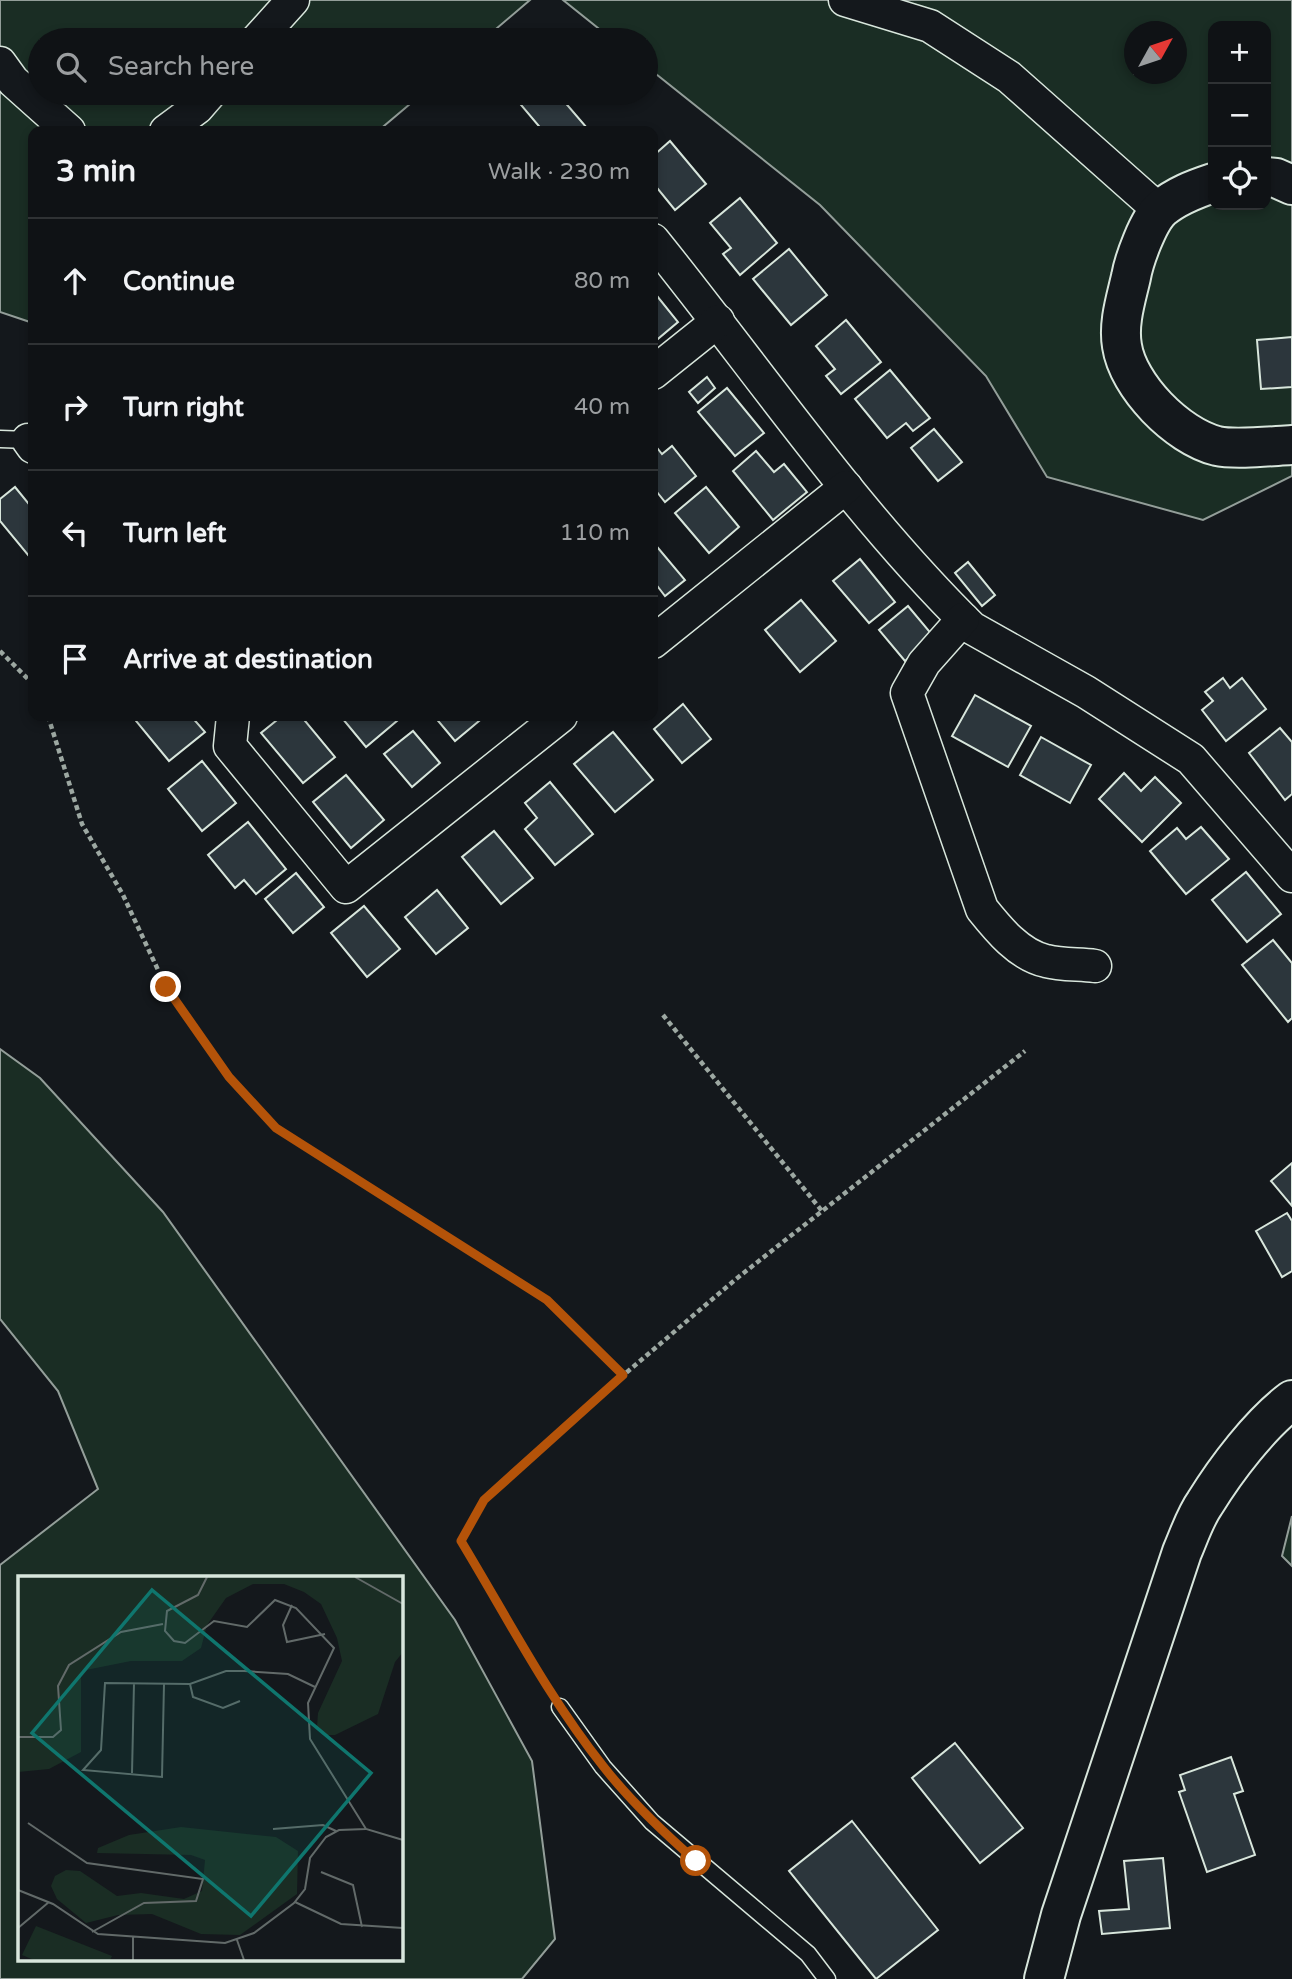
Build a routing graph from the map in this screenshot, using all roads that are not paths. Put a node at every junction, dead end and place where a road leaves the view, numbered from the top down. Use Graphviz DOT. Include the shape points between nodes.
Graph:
graph roads {
  1 [pos="293,0"];
  2 [pos="845,0"];
  3 [pos="268,28"];
  4 [pos="0,63"];
  5 [pos="28,95"];
  6 [pos="39,105"];
  7 [pos="200,105"];
  8 [pos="62,126"];
  9 [pos="173,126"];
  10 [pos="1271,178"];
  11 [pos="1208,185"];
  12 [pos="1292,185"];
  13 [pos="1159,211"];
  14 [pos="658,246"];
  15 [pos="718,321"];
  16 [pos="658,369"];
  17 [pos="1292,445"];
  18 [pos="846,487"];
  19 [pos="963,619"];
  20 [pos="658,638"];
  21 [pos="233,721"];
  22 [pos="555,721"];
  23 [pos="1292,876"];
  24 [pos="1096,966"];
  25 [pos="1292,1400"];
  26 [pos="560,1707"];
  27 [pos="827,1979"];
  28 [pos="1044,1979"];
  1 -- 3 [label="street"];
  2 -- 13 [label="street" via="930,26 1009,77"];
  4 -- 5 [label="street"];
  6 -- 8 [label="street"];
  7 -- 9 [label="street"];
  10 -- 12 [label="street"];
  11 -- 13 [label="street"];
  13 -- 17 [label="street" via="1135,257 1122,320 1127,369 1161,413 1205,442 1219,447"];
  14 -- 15 [label="street"];
  15 -- 16 [label="street"];
  15 -- 18 [label="street"];
  18 -- 19 [label="street"];
  18 -- 20 [label="street"];
  19 -- 23 [label="street" via="1191,759"];
  19 -- 24 [label="street" via="924,663 907,693 982,909 996,928 1044,961"];
  21 -- 22 [label="street" via="230,747 346,887"];
  25 -- 28 [label="street" via="1242,1453 1203,1504 1182,1552 1061,1915"];
  26 -- 27 [label="lane" via="652,1822 808,1954"];
}
